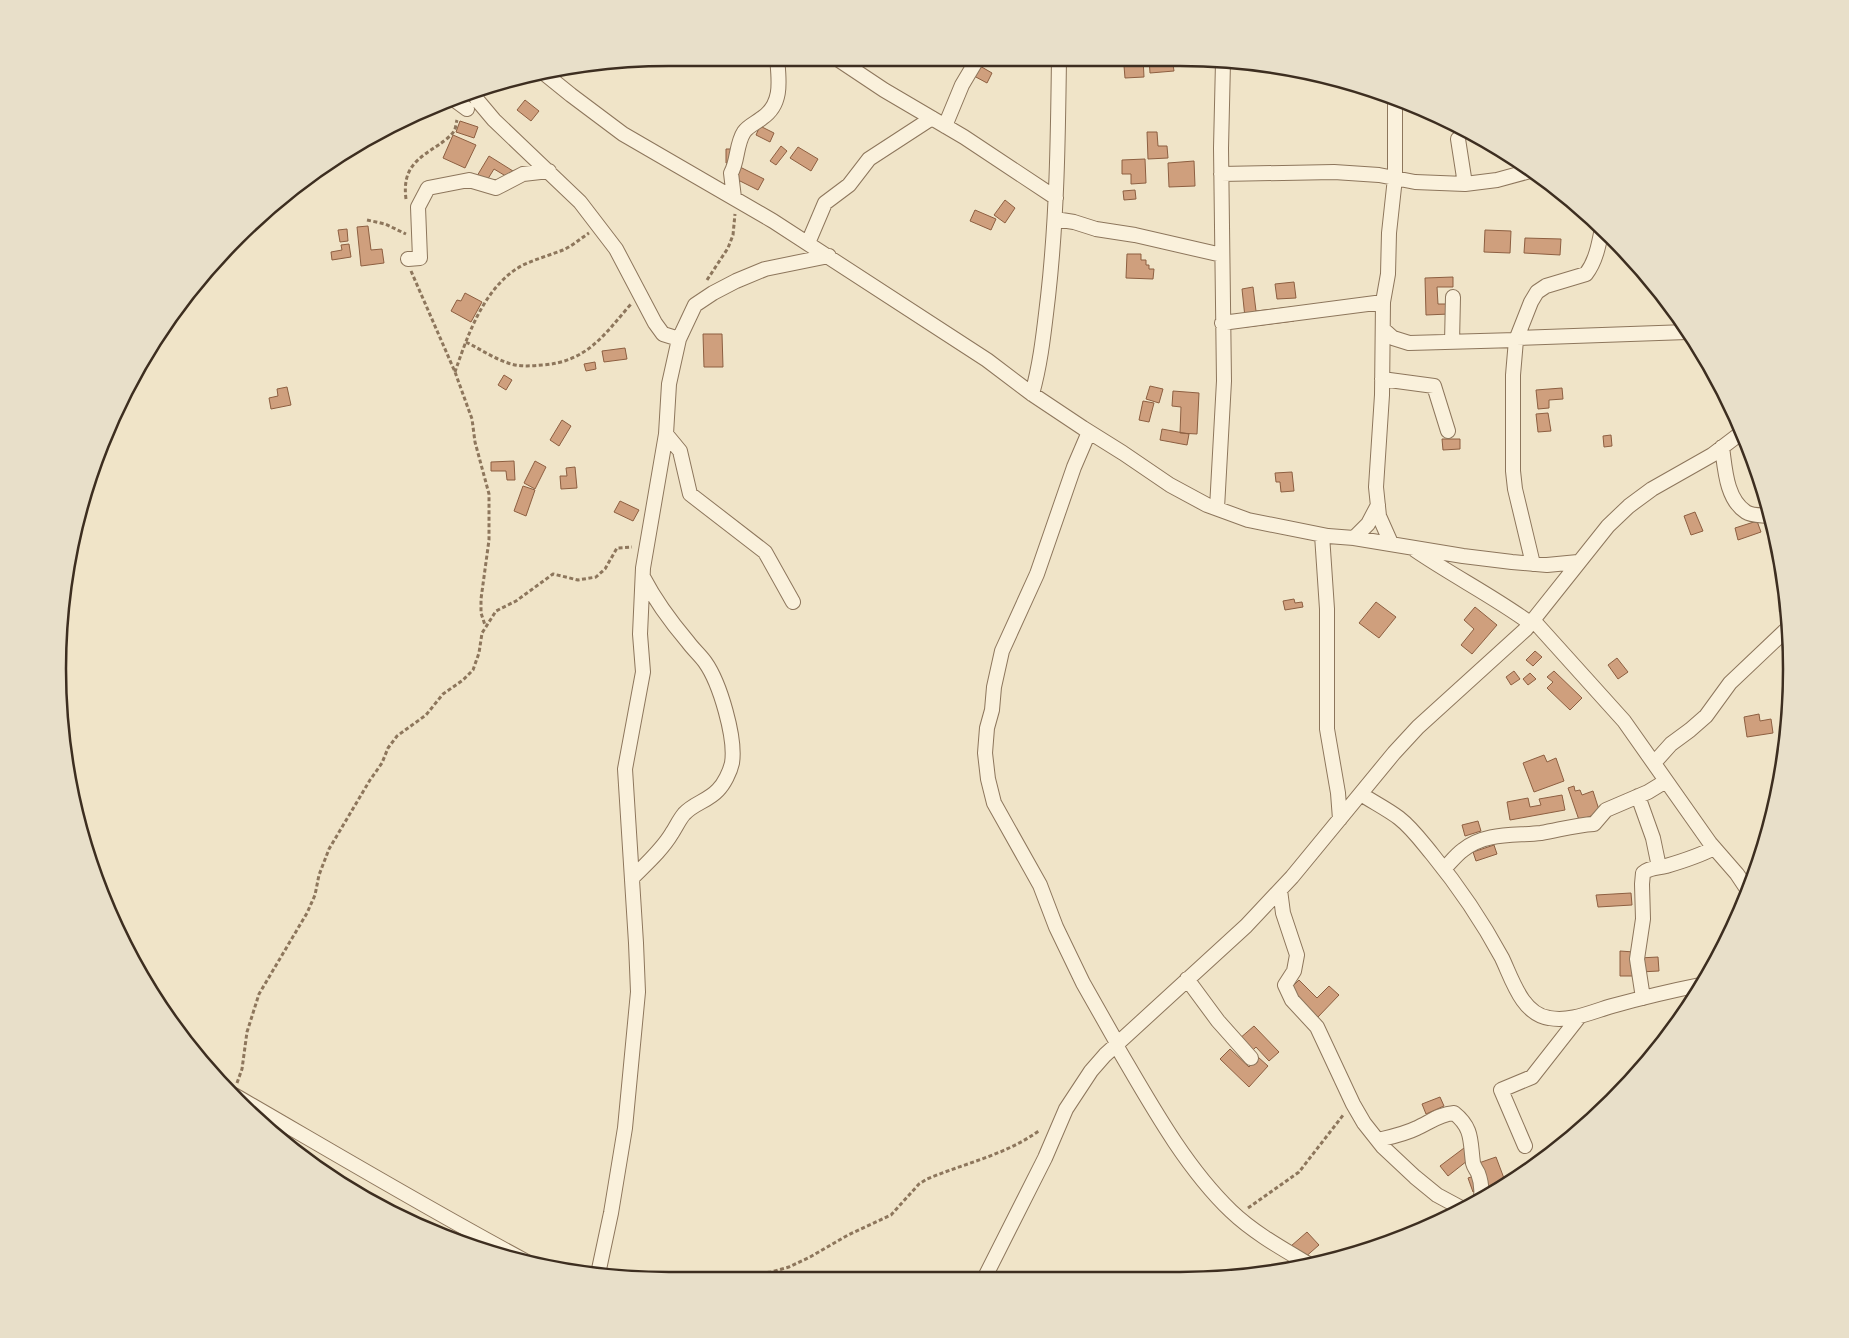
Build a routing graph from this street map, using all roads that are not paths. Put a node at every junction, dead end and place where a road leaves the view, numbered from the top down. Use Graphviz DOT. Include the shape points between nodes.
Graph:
graph roads {
  1 [pos="778,66"];
  2 [pos="848,66"];
  3 [pos="973,66"];
  4 [pos="1059,66"];
  5 [pos="1224,68"];
  6 [pos="550,78"];
  7 [pos="476,98"];
  8 [pos="460,104"];
  9 [pos="1395,106"];
  10 [pos="467,109"];
  11 [pos="932,118"];
  12 [pos="945,126"];
  13 [pos="1458,139"];
  14 [pos="549,171"];
  15 [pos="1522,173"];
  16 [pos="1221,174"];
  17 [pos="1395,178"];
  18 [pos="1465,184"];
  19 [pos="1056,198"];
  20 [pos="735,199"];
  21 [pos="1055,219"];
  22 [pos="1600,237"];
  23 [pos="808,243"];
  24 [pos="1222,255"];
  25 [pos="829,256"];
  26 [pos="408,259"];
  27 [pos="1453,297"];
  28 [pos="1384,302"];
  29 [pos="1222,323"];
  30 [pos="1384,330"];
  31 [pos="1680,332"];
  32 [pos="679,339"];
  33 [pos="1516,339"];
  34 [pos="1452,342"];
  35 [pos="1382,379"];
  36 [pos="1032,394"];
  37 [pos="1448,431"];
  38 [pos="1089,432"];
  39 [pos="666,434"];
  40 [pos="1736,436"];
  41 [pos="1722,447"];
  42 [pos="1378,505"];
  43 [pos="1217,508"];
  44 [pos="1762,515"];
  45 [pos="1322,535"];
  46 [pos="1354,538"];
  47 [pos="1391,544"];
  48 [pos="1409,547"];
  49 [pos="1578,562"];
  50 [pos="1533,564"];
  51 [pos="642,576"];
  52 [pos="793,602"];
  53 [pos="1532,621"];
  54 [pos="1781,634"];
  55 [pos="1654,763"];
  56 [pos="1666,781"];
  57 [pos="1361,794"];
  58 [pos="1638,796"];
  59 [pos="1340,819"];
  60 [pos="1714,848"];
  61 [pos="1659,867"];
  62 [pos="1444,869"];
  63 [pos="632,878"];
  64 [pos="1743,883"];
  65 [pos="1280,890"];
  66 [pos="1187,979"];
  67 [pos="1692,987"];
  68 [pos="1642,998"];
  69 [pos="1579,1017"];
  70 [pos="1116,1044"];
  71 [pos="1251,1058"];
  72 [pos="246,1098"];
  73 [pos="1378,1140"];
  74 [pos="1526,1146"];
  75 [pos="1481,1191"];
  76 [pos="1456,1205"];
  77 [pos="501,1248"];
  78 [pos="1301,1259"];
  79 [pos="599,1268"];
  80 [pos="987,1272"];
  1 -- 20 [label="street" via="777,100 770,113 743,133 731,173"];
  2 -- 11 [label="street"];
  3 -- 12 [label="street"];
  4 -- 19 [label="street"];
  5 -- 16 [label="street"];
  6 -- 20 [label="street" via="624,134"];
  7 -- 14 [label="street" via="494,120"];
  8 -- 10 [label="street"];
  9 -- 17 [label="street"];
  11 -- 12 [label="street"];
  11 -- 23 [label="street" via="870,159 849,184 825,203"];
  12 -- 19 [label="street"];
  13 -- 18 [label="street"];
  14 -- 26 [label="street" via="523,174 496,188 469,180 428,188 418,207 420,258"];
  14 -- 32 [label="street" via="580,202 616,249 663,334"];
  15 -- 18 [label="street"];
  16 -- 17 [label="street" via="1334,172"];
  16 -- 24 [label="street"];
  17 -- 18 [label="street"];
  17 -- 28 [label="street"];
  19 -- 21 [label="street"];
  20 -- 23 [label="street"];
  21 -- 24 [label="street"];
  21 -- 36 [label="street" via="1040,367"];
  22 -- 33 [label="street" via="1594,260 1586,274 1546,286 1537,292"];
  23 -- 25 [label="street"];
  24 -- 29 [label="street"];
  25 -- 32 [label="street" via="765,269 713,293 695,305"];
  25 -- 36 [label="street" via="987,360"];
  27 -- 34 [label="street"];
  28 -- 29 [label="street"];
  28 -- 30 [label="street"];
  29 -- 43 [label="street" via="1224,381"];
  30 -- 34 [label="street" via="1393,338 1409,343"];
  30 -- 35 [label="street"];
  31 -- 33 [label="street"];
  32 -- 39 [label="street" via="669,384"];
  33 -- 34 [label="street"];
  33 -- 50 [label="street" via="1513,471"];
  35 -- 37 [label="street" via="1434,386"];
  35 -- 42 [label="street" via="1376,487"];
  36 -- 38 [label="street"];
  38 -- 43 [label="street" via="1170,485"];
  38 -- 70 [label="street" via="1038,574 1002,651 985,753 994,803 1040,885 1056,927"];
  39 -- 51 [label="street"];
  39 -- 52 [label="street" via="680,450 690,494 764,552"];
  40 -- 41 [label="street"];
  41 -- 44 [label="street" via="1732,495 1746,512"];
  41 -- 49 [label="street" via="1630,506 1608,526"];
  42 -- 46 [label="street" via="1368,524"];
  42 -- 47 [label="street" via="1383,528"];
  43 -- 45 [label="street" via="1248,520"];
  45 -- 46 [label="street"];
  45 -- 59 [label="street" via="1327,609 1327,729"];
  46 -- 47 [label="street"];
  47 -- 48 [label="street"];
  48 -- 50 [label="street"];
  48 -- 53 [label="street"];
  49 -- 50 [label="street"];
  49 -- 53 [label="street"];
  51 -- 63 [label="street" via="640,634 643,672 624,769"];
  51 -- 63 [label="street" via="656,601 714,676 722,696 732,744 732,764 718,790 685,813 654,856"];
  53 -- 55 [label="street" via="1624,721"];
  53 -- 57 [label="street" via="1418,727"];
  54 -- 55 [label="street" via="1730,683 1706,716 1671,744"];
  55 -- 56 [label="street"];
  56 -- 58 [label="street"];
  56 -- 60 [label="street"];
  57 -- 59 [label="street"];
  57 -- 62 [label="street" via="1399,818"];
  58 -- 61 [label="street"];
  58 -- 62 [label="street" via="1606,810 1594,824 1481,840 1462,850"];
  59 -- 65 [label="street"];
  60 -- 61 [label="street" via="1699,856"];
  60 -- 64 [label="street"];
  61 -- 68 [label="street" via="1647,870 1642,876 1643,920 1637,958"];
  62 -- 69 [label="street" via="1482,923 1530,1010 1548,1018"];
  63 -- 79 [label="street" via="637,1001 625,1128"];
  65 -- 66 [label="street" via="1246,926"];
  65 -- 73 [label="street" via="1283,913 1297,956 1294,971 1285,985 1292,1000 1317,1027 1353,1104"];
  66 -- 70 [label="street"];
  66 -- 71 [label="street"];
  67 -- 68 [label="street"];
  68 -- 69 [label="street"];
  69 -- 74 [label="street" via="1532,1077 1501,1090"];
  70 -- 78 [label="street" via="1203,1181 1253,1229"];
  70 -- 80 [label="street" via="1091,1071 1064,1113"];
  72 -- 77 [label="street" via="386,1183"];
  73 -- 75 [label="street" via="1398,1136 1442,1115 1454,1113 1471,1138 1473,1165"];
  73 -- 76 [label="street" via="1415,1177"];
}
